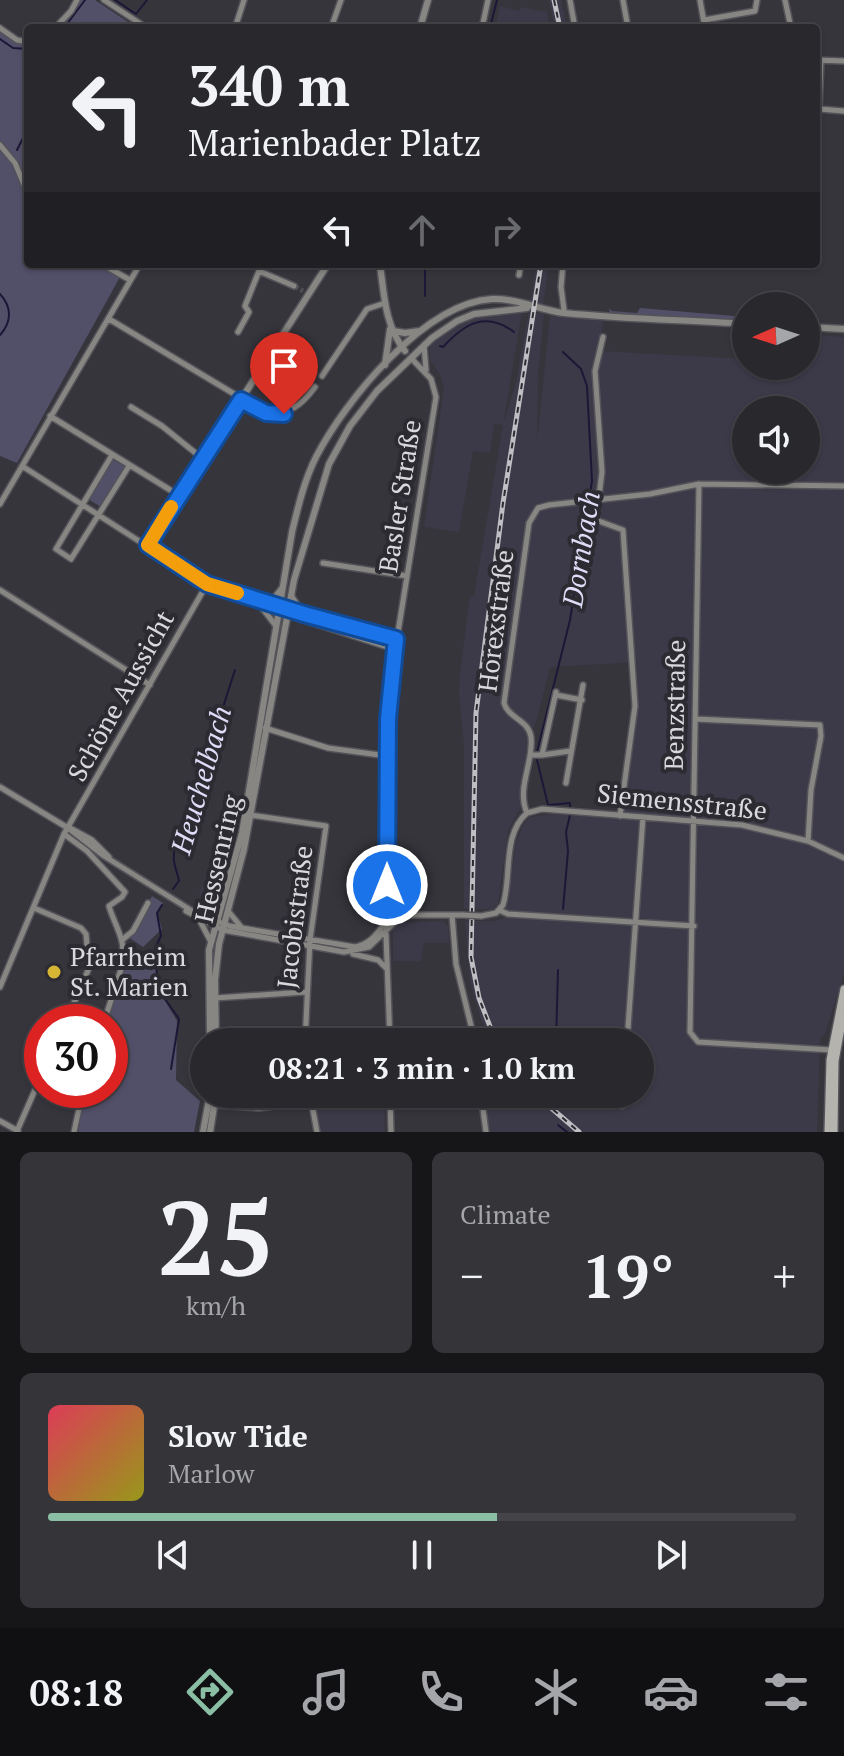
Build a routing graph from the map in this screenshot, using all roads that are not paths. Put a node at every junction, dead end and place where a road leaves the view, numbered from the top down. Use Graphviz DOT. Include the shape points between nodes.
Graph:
graph roads {
  1 [pos="77,0"];
  2 [pos="104,0"];
  3 [pos="244,0"];
  4 [pos="341,0"];
  5 [pos="428,0"];
  6 [pos="488,0"];
  7 [pos="570,0"];
  8 [pos="623,0"];
  9 [pos="700,0"];
  10 [pos="757,0"];
  11 [pos="785,0"];
  12 [pos="704,20"];
  13 [pos="59,24"];
  14 [pos="141,24"];
  15 [pos="236,24"];
  16 [pos="332,24"];
  17 [pos="421,24"];
  18 [pos="483,24"];
  19 [pos="574,24"];
  20 [pos="627,24"];
  21 [pos="704,24"];
  22 [pos="790,24"];
  23 [pos="0,28"];
  24 [pos="24,41"];
  25 [pos="820,60"];
  26 [pos="844,61"];
  27 [pos="820,109"];
  28 [pos="844,111"];
  29 [pos="0,145"];
  30 [pos="24,184"];
  31 [pos="109,268"];
  32 [pos="138,268"];
  33 [pos="325,268"];
  34 [pos="381,268"];
  35 [pos="520,268"];
  36 [pos="562,268"];
  37 [pos="519,275"];
  38 [pos="130,280"];
  39 [pos="294,286"];
  40 [pos="385,303"];
  41 [pos="530,307"];
  42 [pos="549,310"];
  43 [pos="564,310"];
  44 [pos="576,313"];
  45 [pos="109,319"];
  46 [pos="732,323"];
  47 [pos="392,328"];
  48 [pos="820,328"];
  49 [pos="844,329"];
  50 [pos="423,330"];
  51 [pos="238,332"];
  52 [pos="603,337"];
  53 [pos="424,345"];
  54 [pos="403,348"];
  55 [pos="410,357"];
  56 [pos="385,365"];
  57 [pos="426,371"];
  58 [pos="322,376"];
  59 [pos="315,387"];
  60 [pos="241,400"];
  61 [pos="131,407"];
  62 [pos="50,416"];
  63 [pos="339,420"];
  64 [pos="350,426"];
  65 [pos="112,455"];
  66 [pos="204,460"];
  67 [pos="22,466"];
  68 [pos="129,466"];
  69 [pos="699,484"];
  70 [pos="844,486"];
  71 [pos="180,496"];
  72 [pos="599,500"];
  73 [pos="0,504"];
  74 [pos="82,504"];
  75 [pos="99,514"];
  76 [pos="148,545"];
  77 [pos="323,563"];
  78 [pos="407,576"];
  79 [pos="207,584"];
  80 [pos="282,589"];
  81 [pos="0,590"];
  82 [pos="291,595"];
  83 [pos="260,603"];
  84 [pos="278,609"];
  85 [pos="288,612"];
  86 [pos="303,617"];
  87 [pos="276,626"];
  88 [pos="285,628"];
  89 [pos="370,633"];
  90 [pos="396,639"];
  91 [pos="369,642"];
  92 [pos="395,649"];
  93 [pos="150,685"];
  94 [pos="583,685"];
  95 [pos="582,700"];
  96 [pos="695,719"];
  97 [pos="265,728"];
  98 [pos="570,751"];
  99 [pos="530,755"];
  100 [pos="542,755"];
  101 [pos="387,756"];
  102 [pos="566,783"];
  103 [pos="0,787"];
  104 [pos="527,813"];
  105 [pos="250,815"];
  106 [pos="620,816"];
  107 [pos="643,817"];
  108 [pos="693,821"];
  109 [pos="68,828"];
  110 [pos="64,834"];
  111 [pos="808,841"];
  112 [pos="844,860"];
  113 [pos="148,903"];
  114 [pos="34,908"];
  115 [pos="388,909"];
  116 [pos="224,910"];
  117 [pos="499,910"];
  118 [pos="452,915"];
  119 [pos="398,917"];
  120 [pos="203,918"];
  121 [pos="388,920"];
  122 [pos="635,923"];
  123 [pos="220,926"];
  124 [pos="694,926"];
  125 [pos="243,928"];
  126 [pos="386,931"];
  127 [pos="237,934"];
  128 [pos="122,940"];
  129 [pos="211,942"];
  130 [pos="309,943"];
  131 [pos="219,944"];
  132 [pos="344,952"];
  133 [pos="387,973"];
  134 [pos="0,987"];
  135 [pos="844,989"];
  136 [pos="305,992"];
  137 [pos="215,998"];
  138 [pos="74,1004"];
  139 [pos="110,1004"];
  140 [pos="844,1012"];
  141 [pos="212,1028"];
  142 [pos="214,1028"];
  143 [pos="305,1028"];
  144 [pos="389,1028"];
  145 [pos="472,1028"];
  146 [pos="628,1028"];
  147 [pos="834,1050"];
  148 [pos="28,1108"];
  149 [pos="79,1108"];
  150 [pos="209,1108"];
  151 [pos="214,1108"];
  152 [pos="313,1108"];
  153 [pos="390,1108"];
  154 [pos="483,1108"];
  155 [pos="0,1121"];
  156 [pos="18,1132"];
  157 [pos="74,1132"];
  158 [pos="203,1132"];
  159 [pos="210,1132"];
  160 [pos="317,1132"];
  161 [pos="391,1132"];
  162 [pos="486,1132"];
  163 [pos="831,1132"];
  1 -- 13 [label="street"];
  2 -- 14 [label="street"];
  3 -- 15 [label="street"];
  4 -- 16 [label="street"];
  5 -- 17 [label="street"];
  6 -- 18 [label="street"];
  7 -- 19 [label="street"];
  8 -- 20 [label="street"];
  9 -- 12 [label="street"];
  10 -- 12 [label="street" via="755,11"];
  11 -- 22 [label="street"];
  12 -- 21 [label="street"];
  23 -- 24 [label="street"];
  25 -- 26 [label="street"];
  27 -- 28 [label="street"];
  29 -- 30 [label="street"];
  31 -- 38 [label="street"];
  32 -- 38 [label="street"];
  33 -- 60 [label="street"];
  34 -- 40 [label="street"];
  35 -- 37 [label="street"];
  36 -- 43 [label="street"];
  38 -- 45 [label="street"];
  39 -- 51 [label="street" via="259,271"];
  40 -- 47 [label="street"];
  40 -- 58 [label="street" via="367,309"];
  41 -- 42 [label="street"];
  41 -- 50 [label="street, Hessenring" via="488,300 447,314"];
  41 -- 53 [label="street, Hessenring" via="465,317"];
  42 -- 43 [label="street"];
  42 -- 44 [label="street"];
  43 -- 44 [label="street"];
  44 -- 46 [label="street"];
  45 -- 60 [label="street"];
  45 -- 62 [label="street"];
  47 -- 50 [label="street"];
  47 -- 54 [label="street"];
  47 -- 56 [label="street"];
  48 -- 49 [label="street"];
  50 -- 54 [label="street, Hessenring"];
  52 -- 72 [label="street" via="595,371"];
  53 -- 55 [label="street, Hessenring"];
  53 -- 57 [label="street"];
  54 -- 55 [label="street"];
  54 -- 56 [label="street, Hessenring"];
  55 -- 57 [label="street"];
  55 -- 64 [label="street, Hessenring"];
  56 -- 63 [label="street, Hessenring"];
  57 -- 78 [label="street, Basler Straße" via="435,403"];
  59 -- 60 [label="street" via="304,402 284,414 266,413"];
  60 -- 66 [label="street"];
  61 -- 66 [label="street"];
  62 -- 65 [label="street"];
  62 -- 67 [label="street"];
  63 -- 64 [label="street"];
  63 -- 80 [label="street, Hessenring" via="302,493"];
  64 -- 82 [label="street, Hessenring" via="324,477"];
  65 -- 68 [label="street"];
  65 -- 74 [label="street"];
  66 -- 71 [label="street"];
  67 -- 73 [label="street"];
  67 -- 74 [label="street"];
  68 -- 71 [label="street"];
  68 -- 75 [label="street"];
  69 -- 70 [label="street, Horexstraße"];
  69 -- 72 [label="street, Horexstraße"];
  69 -- 96 [label="street, Benzstraße"];
  71 -- 76 [label="street"];
  72 -- 99 [label="street, Horexstraße" via="542,506 529,523 504,705 529,729"];
  72 -- 106 [label="street" via="596,520 623,530 635,706"];
  74 -- 75 [label="street"];
  74 -- 75 [label="street" via="56,549 71,559"];
  75 -- 76 [label="street"];
  76 -- 79 [label="street"];
  77 -- 78 [label="street"];
  78 -- 90 [label="street, Basler Straße"];
  79 -- 83 [label="street" via="220,593"];
  79 -- 93 [label="street, Schöne Aussicht"];
  80 -- 83 [label="street"];
  80 -- 84 [label="street, Hessenring"];
  81 -- 93 [label="street"];
  82 -- 85 [label="street, Hessenring"];
  82 -- 86 [label="street"];
  83 -- 84 [label="street"];
  83 -- 87 [label="street"];
  84 -- 85 [label="street"];
  84 -- 87 [label="street, Hessenring"];
  85 -- 86 [label="street"];
  85 -- 88 [label="street, Hessenring"];
  86 -- 88 [label="street"];
  86 -- 89 [label="street"];
  86 -- 91 [label="street"];
  87 -- 116 [label="street, Hessenring"];
  88 -- 97 [label="street, Hessenring"];
  89 -- 90 [label="street"];
  89 -- 91 [label="street"];
  90 -- 92 [label="street, Basler Straße"];
  91 -- 92 [label="street"];
  92 -- 101 [label="street, Basler Straße"];
  93 -- 109 [label="street, Schöne Aussicht"];
  94 -- 95 [label="street"];
  95 -- 98 [label="street"];
  95 -- 100 [label="street" via="556,693"];
  96 -- 108 [label="street, Benzstraße"];
  96 -- 111 [label="street" via="820,725"];
  97 -- 101 [label="street" via="328,748"];
  97 -- 105 [label="street, Hessenring"];
  98 -- 100 [label="street"];
  98 -- 102 [label="street"];
  99 -- 100 [label="street"];
  99 -- 104 [label="street, Horexstraße" via="523,793"];
  101 -- 115 [label="street, Basler Straße"];
  103 -- 109 [label="street"];
  104 -- 106 [label="street, Siemensstraße" via="542,809"];
  104 -- 117 [label="street, Horexstraße" via="515,830"];
  105 -- 116 [label="street, Hessenring"];
  105 -- 130 [label="street, Jacobistraße" via="326,826"];
  106 -- 107 [label="street, Siemensstraße"];
  107 -- 108 [label="street, Siemensstraße"];
  107 -- 122 [label="street"];
  108 -- 111 [label="street, Siemensstraße" via="742,825"];
  108 -- 124 [label="street, Benzstraße"];
  109 -- 110 [label="street, Schöne Aussicht"];
  109 -- 120 [label="street"];
  110 -- 114 [label="street, Schöne Aussicht"];
  110 -- 128 [label="street" via="125,892 109,906"];
  111 -- 112 [label="street, Siemensstraße"];
  113 -- 128 [label="street"];
  114 -- 134 [label="street, Schöne Aussicht"];
  114 -- 138 [label="street" via="86,934 88,973"];
  115 -- 119 [label="street"];
  115 -- 121 [label="street, Basler Straße"];
  116 -- 120 [label="street"];
  116 -- 123 [label="street, Hessenring"];
  116 -- 125 [label="street"];
  117 -- 118 [label="street, bridge" via="481,916"];
  117 -- 122 [label="street"];
  118 -- 119 [label="street"];
  118 -- 145 [label="street" via="457,969"];
  119 -- 121 [label="street"];
  119 -- 126 [label="street"];
  120 -- 123 [label="street"];
  120 -- 129 [label="street"];
  121 -- 126 [label="street, Basler Straße"];
  121 -- 130 [label="street" via="373,939 359,946"];
  122 -- 124 [label="street"];
  122 -- 146 [label="street"];
  123 -- 125 [label="street"];
  123 -- 127 [label="street"];
  123 -- 129 [label="street, Hessenring"];
  123 -- 131 [label="street, Hessenring"];
  124 -- 147 [label="street, Benzstraße" via="694,1039"];
  125 -- 130 [label="street"];
  126 -- 132 [label="street" via="366,949"];
  126 -- 133 [label="street, Basler Straße"];
  127 -- 130 [label="street"];
  127 -- 131 [label="street"];
  128 -- 139 [label="street" via="122,968"];
  129 -- 141 [label="street, Hessenring"];
  130 -- 132 [label="street"];
  130 -- 136 [label="street, Jacobistraße"];
  131 -- 137 [label="street, Hessenring"];
  132 -- 133 [label="street" via="378,960"];
  133 -- 144 [label="street, Basler Straße"];
  135 -- 147 [label="main road"];
  136 -- 137 [label="street"];
  136 -- 143 [label="street, Jacobistraße"];
  137 -- 142 [label="street, Hessenring"];
  140 -- 147 [label="main road"];
  147 -- 163 [label="main road"];
  148 -- 156 [label="street"];
  149 -- 157 [label="street"];
  150 -- 158 [label="street"];
  151 -- 159 [label="street"];
  152 -- 160 [label="street"];
  153 -- 161 [label="street"];
  154 -- 162 [label="street"];
  155 -- 156 [label="street"];
}
